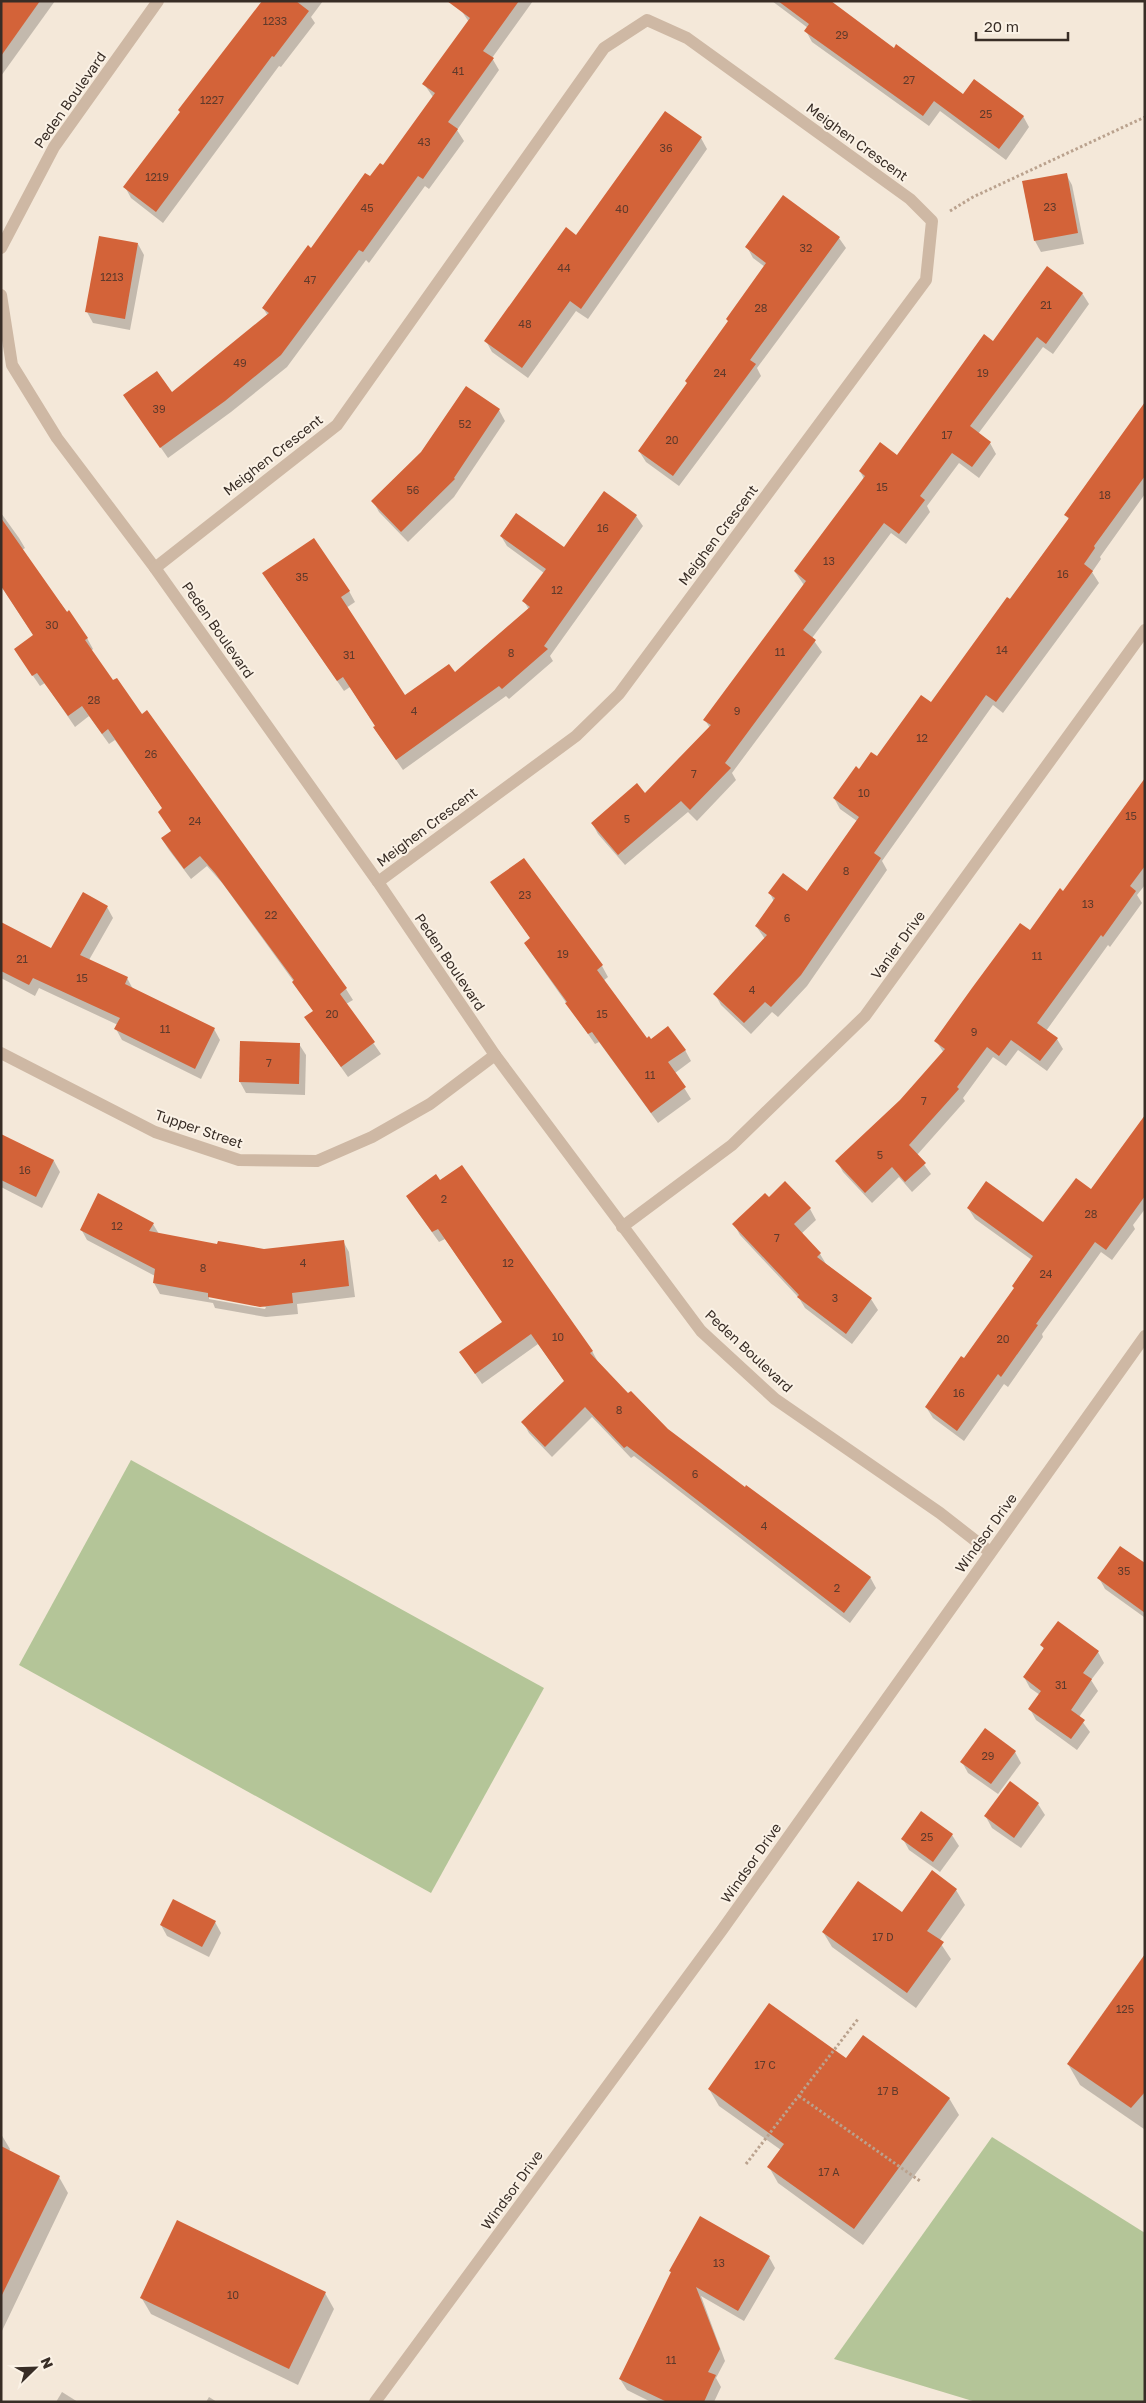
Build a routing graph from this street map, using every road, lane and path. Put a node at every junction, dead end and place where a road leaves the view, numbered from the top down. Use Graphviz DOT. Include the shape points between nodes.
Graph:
graph roads {
  1 [pos="158,1"];
  2 [pos="1145,117"];
  3 [pos="932,222"];
  4 [pos="1,248"];
  5 [pos="1,295"];
  6 [pos="155,568"];
  7 [pos="1145,630"];
  8 [pos="378,882"];
  9 [pos="1,1054"];
  10 [pos="495,1055"];
  11 [pos="622,1227"];
  12 [pos="1145,1336"];
  13 [pos="990,1552"];
  14 [pos="858,2019"];
  15 [pos="799,2096"];
  16 [pos="746,2164"];
  17 [pos="920,2181"];
  18 [pos="375,2402"];
  1 -- 4 [label="street, Peden Boulevard" via="54,146"];
  2 -- 3 [label="path" via="973,197"];
  3 -- 6 [label="street, Meighen Crescent" via="910,199 687,38 646,20 604,48 337,425"];
  3 -- 8 [label="street, Meighen Crescent" via="926,280 619,694 576,736"];
  5 -- 6 [label="street, Peden Boulevard" via="12,365 57,438"];
  6 -- 8 [label="street, Peden Boulevard"];
  7 -- 11 [label="street, Vanier Drive" via="865,1016 732,1144"];
  8 -- 10 [label="street, Peden Boulevard"];
  9 -- 10 [label="street, Tupper Street" via="155,1132 239,1160 298,1161 317,1161 372,1137 430,1104"];
  10 -- 11 [label="street, Peden Boulevard"];
  11 -- 13 [label="street, Peden Boulevard" via="701,1331 775,1399 940,1513"];
  12 -- 13 [label="street, Windsor Drive"];
  13 -- 18 [label="street, Windsor Drive" via="722,1930"];
  14 -- 15 [label="path"];
  15 -- 16 [label="path"];
  15 -- 17 [label="path"];
}
